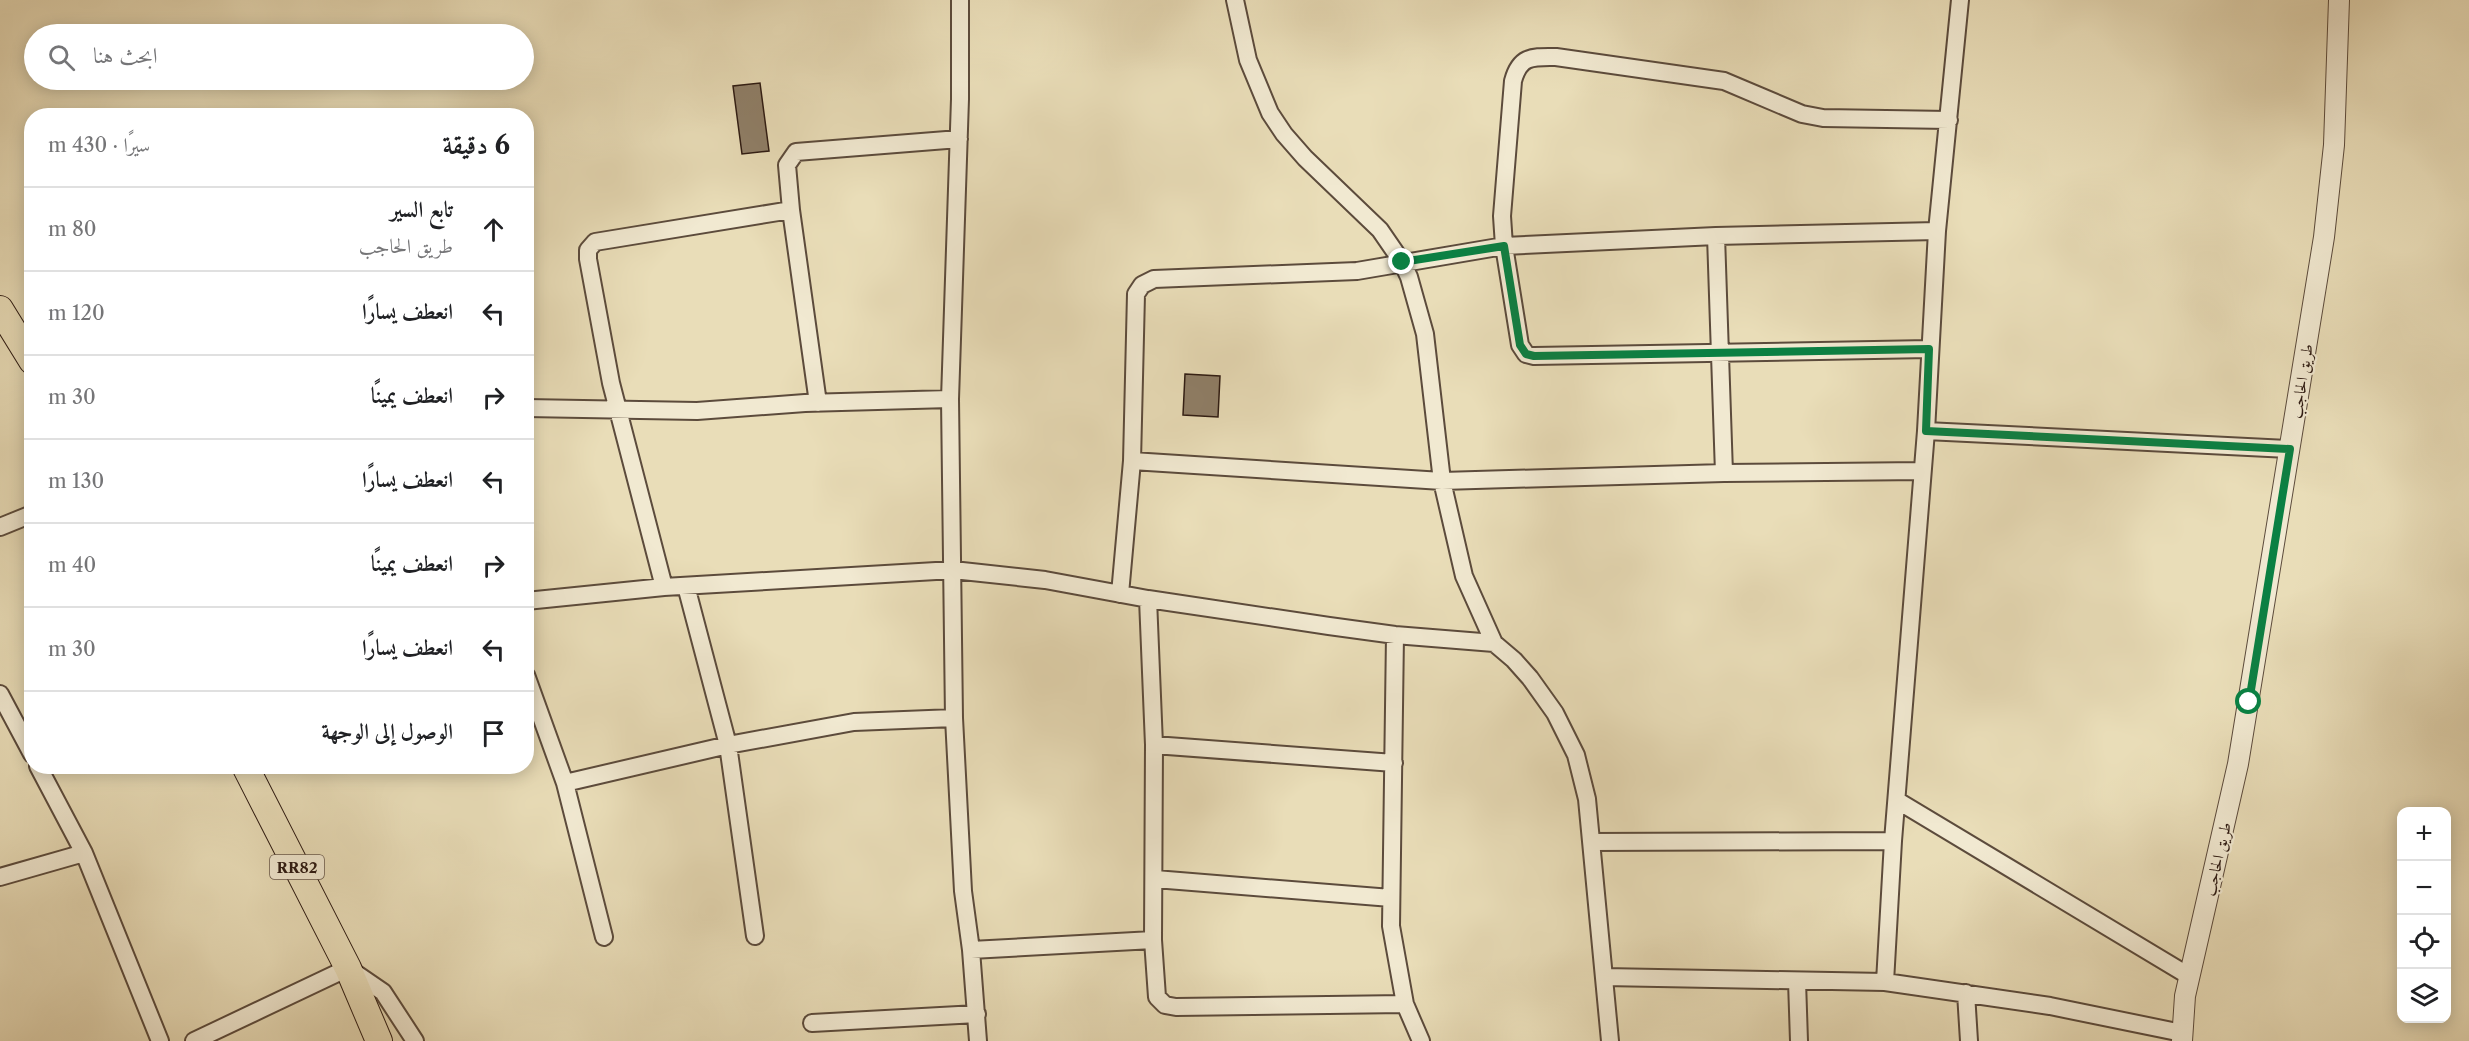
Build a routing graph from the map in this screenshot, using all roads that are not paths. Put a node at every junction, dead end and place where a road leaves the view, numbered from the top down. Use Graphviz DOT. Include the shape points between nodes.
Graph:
graph roads {
  1 [pos="960,0"];
  2 [pos="1235,0"];
  3 [pos="1960,0"];
  4 [pos="2339,0"];
  5 [pos="1949,120"];
  6 [pos="958,139"];
  7 [pos="791,210"];
  8 [pos="1937,231"];
  9 [pos="1716,236"];
  10 [pos="1504,246"];
  11 [pos="1402,262"];
  12 [pos="0,309"];
  13 [pos="24,348"];
  14 [pos="1929,349"];
  15 [pos="1720,353"];
  16 [pos="950,399"];
  17 [pos="818,403"];
  18 [pos="534,408"];
  19 [pos="618,408"];
  20 [pos="1926,431"];
  21 [pos="2290,449"];
  22 [pos="1132,461"];
  23 [pos="1922,471"];
  24 [pos="1724,473"];
  25 [pos="1442,481"];
  26 [pos="24,517"];
  27 [pos="0,527"];
  28 [pos="953,570"];
  29 [pos="686,586"];
  30 [pos="664,587"];
  31 [pos="1120,594"];
  32 [pos="1148,599"];
  33 [pos="534,600"];
  34 [pos="1395,635"];
  35 [pos="1494,643"];
  36 [pos="534,697"];
  37 [pos="2,703"];
  38 [pos="954,718"];
  39 [pos="24,740"];
  40 [pos="728,745"];
  41 [pos="1154,745"];
  42 [pos="1394,763"];
  43 [pos="42,774"];
  44 [pos="249,774"];
  45 [pos="565,783"];
  46 [pos="1898,801"];
  47 [pos="1893,841"];
  48 [pos="1591,842"];
  49 [pos="84,853"];
  50 [pos="0,877"];
  51 [pos="1155,879"];
  52 [pos="1391,898"];
  53 [pos="755,936"];
  54 [pos="604,937"];
  55 [pos="1153,940"];
  56 [pos="971,950"];
  57 [pos="348,968"];
  58 [pos="2189,976"];
  59 [pos="1604,977"];
  60 [pos="1797,981"];
  61 [pos="1885,982"];
  62 [pos="1966,993"];
  63 [pos="1405,1004"];
  64 [pos="977,1014"];
  65 [pos="812,1023"];
  66 [pos="2182,1037"];
  67 [pos="160,1041"];
  68 [pos="194,1041"];
  69 [pos="379,1041"];
  70 [pos="415,1041"];
  71 [pos="978,1041"];
  72 [pos="1421,1041"];
  73 [pos="1610,1041"];
  74 [pos="1799,1041"];
  75 [pos="1969,1041"];
  1 -- 6 [label="street"];
  2 -- 11 [label="street" via="1248,60 1270,113 1305,158 1380,230"];
  3 -- 5 [label="street"];
  4 -- 21 [label="street, طريق الحاجب" via="2334,145 2324,237"];
  5 -- 8 [label="street"];
  5 -- 10 [label="street" via="1823,118 1802,114 1724,81 1533,57 1521,63 1513,81 1502,216"];
  6 -- 7 [label="street" via="796,152 787,165"];
  6 -- 16 [label="street"];
  7 -- 17 [label="street"];
  7 -- 19 [label="street" via="595,242 588,250"];
  8 -- 9 [label="street"];
  8 -- 14 [label="street"];
  9 -- 10 [label="street"];
  9 -- 15 [label="street"];
  10 -- 11 [label="street"];
  10 -- 15 [label="street" via="1520,345 1526,354"];
  11 -- 22 [label="street" via="1357,271 1154,279 1142,285 1135,304"];
  11 -- 25 [label="street" via="1425,334"];
  12 -- 13 [label="main road"];
  14 -- 15 [label="street"];
  14 -- 20 [label="street"];
  15 -- 24 [label="street"];
  16 -- 17 [label="street"];
  16 -- 28 [label="street"];
  17 -- 19 [label="street" via="698,411"];
  18 -- 19 [label="street"];
  19 -- 30 [label="street"];
  20 -- 21 [label="street"];
  20 -- 23 [label="street"];
  21 -- 58 [label="street, طريق الحاجب" via="2238,764"];
  22 -- 25 [label="street"];
  22 -- 31 [label="street"];
  23 -- 24 [label="street"];
  23 -- 46 [label="street"];
  24 -- 25 [label="street"];
  25 -- 35 [label="street" via="1464,576"];
  26 -- 27 [label="street"];
  28 -- 29 [label="street"];
  28 -- 31 [label="street" via="1045,580"];
  28 -- 38 [label="street"];
  29 -- 30 [label="street"];
  29 -- 40 [label="street"];
  30 -- 33 [label="street"];
  31 -- 32 [label="street"];
  32 -- 34 [label="street"];
  32 -- 41 [label="street"];
  34 -- 35 [label="street"];
  34 -- 42 [label="street"];
  35 -- 48 [label="street" via="1530,678 1555,713 1576,755 1587,799"];
  36 -- 45 [label="street"];
  37 -- 39 [label="street"];
  38 -- 40 [label="street" via="854,722"];
  38 -- 56 [label="street" via="963,891"];
  40 -- 45 [label="street"];
  40 -- 53 [label="street"];
  41 -- 42 [label="street"];
  41 -- 51 [label="street"];
  42 -- 52 [label="street"];
  43 -- 49 [label="street"];
  44 -- 57 [label="main road, RR82"];
  45 -- 54 [label="street"];
  46 -- 47 [label="street"];
  46 -- 58 [label="street"];
  47 -- 48 [label="street"];
  47 -- 61 [label="street"];
  48 -- 59 [label="street"];
  49 -- 50 [label="street"];
  49 -- 67 [label="street"];
  51 -- 52 [label="street"];
  51 -- 55 [label="street"];
  52 -- 63 [label="street" via="1391,926"];
  55 -- 56 [label="street"];
  55 -- 63 [label="street" via="1157,997 1166,1005"];
  56 -- 64 [label="street"];
  57 -- 68 [label="street"];
  57 -- 69 [label="main road, RR82"];
  57 -- 70 [label="street" via="383,992"];
  58 -- 66 [label="street, طريق الحاجب"];
  59 -- 60 [label="street"];
  59 -- 73 [label="street"];
  60 -- 61 [label="street"];
  60 -- 74 [label="street"];
  61 -- 62 [label="street"];
  62 -- 66 [label="street" via="2050,1006"];
  62 -- 75 [label="street"];
  63 -- 72 [label="street"];
  64 -- 65 [label="street"];
  64 -- 71 [label="street"];
}
